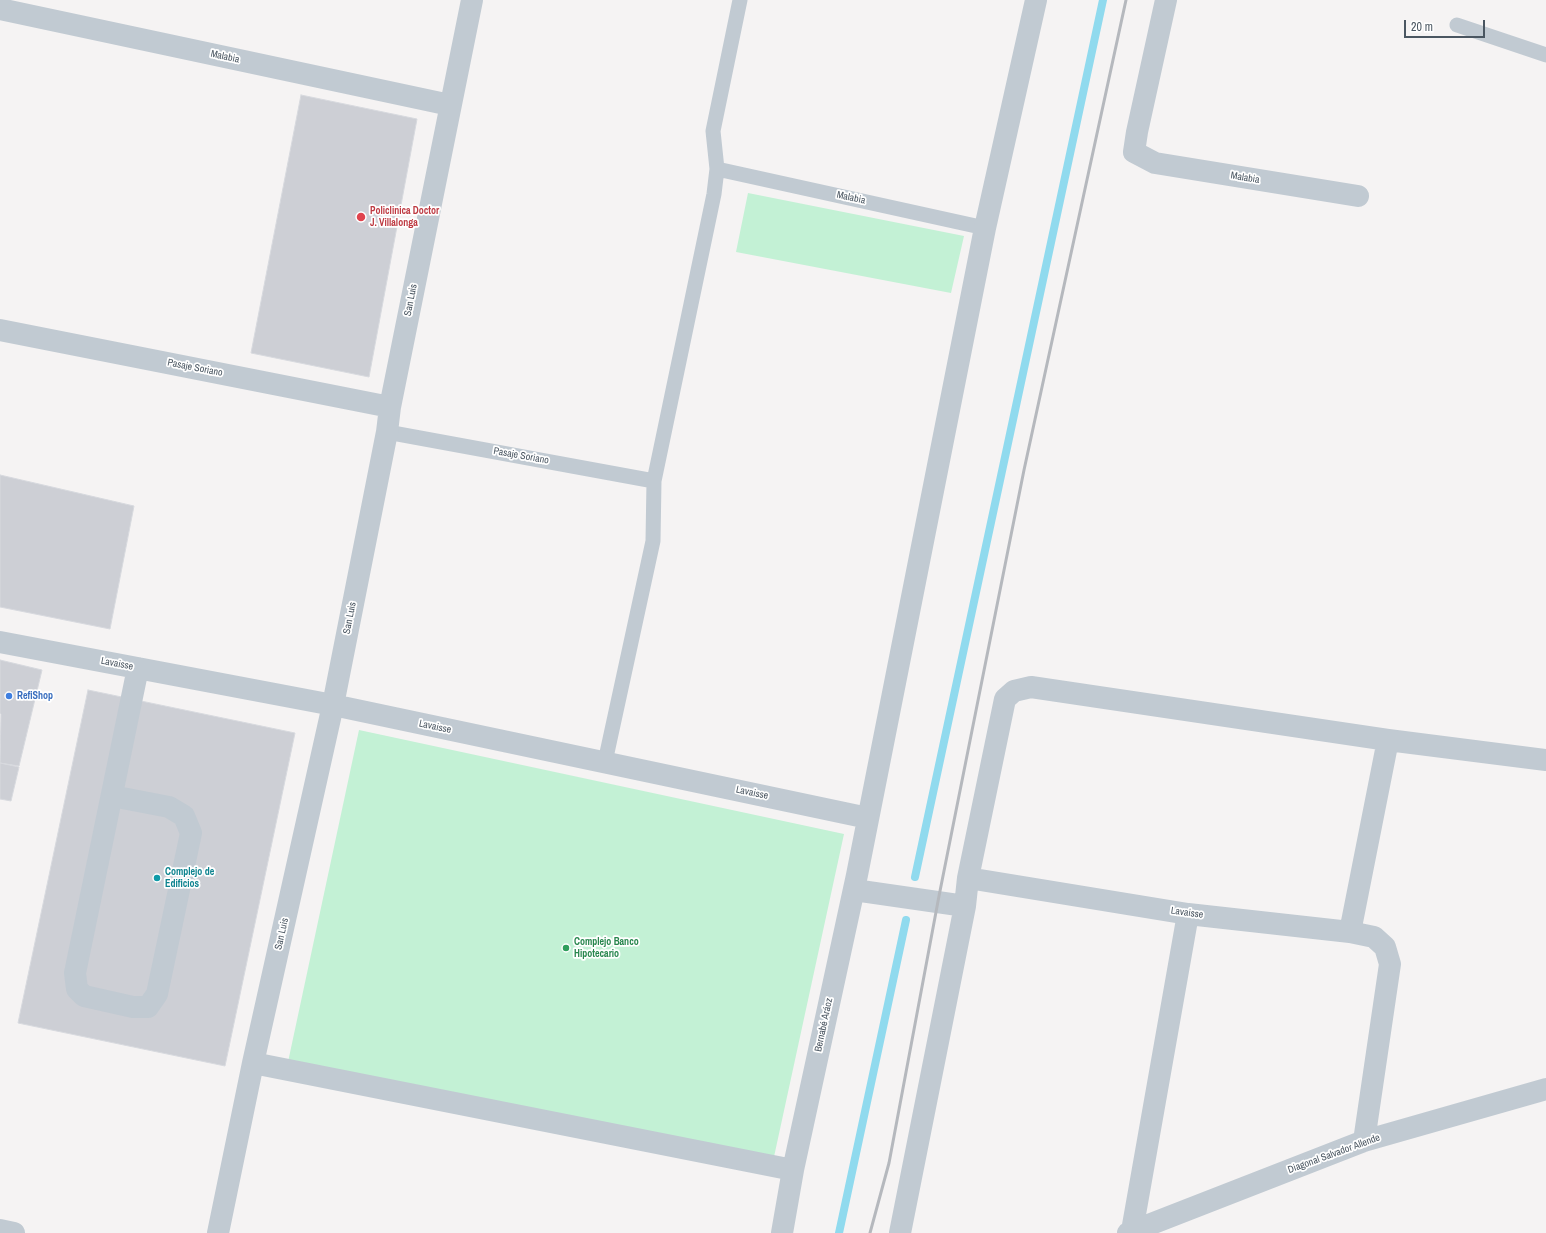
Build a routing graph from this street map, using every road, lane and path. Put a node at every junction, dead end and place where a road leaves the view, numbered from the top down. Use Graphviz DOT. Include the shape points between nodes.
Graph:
graph roads {
  1 [pos="472,0"];
  2 [pos="740,0"];
  3 [pos="1036,0"];
  4 [pos="1166,0"];
  5 [pos="0,9"];
  6 [pos="1457,25"];
  7 [pos="1546,55"];
  8 [pos="450,105"];
  9 [pos="718,169"];
  10 [pos="1358,196"];
  11 [pos="985,228"];
  12 [pos="0,330"];
  13 [pos="390,407"];
  14 [pos="387,432"];
  15 [pos="654,481"];
  16 [pos="0,642"];
  17 [pos="138,668"];
  18 [pos="333,705"];
  19 [pos="1388,740"];
  20 [pos="1546,760"];
  21 [pos="605,762"];
  22 [pos="112,796"];
  23 [pos="868,818"];
  24 [pos="968,878"];
  25 [pos="854,890"];
  26 [pos="965,906"];
  27 [pos="1188,914"];
  28 [pos="1350,932"];
  29 [pos="253,1063"];
  30 [pos="1546,1089"];
  31 [pos="1364,1141"];
  32 [pos="793,1170"];
  33 [pos="0,1230"];
  34 [pos="1130,1232"];
  35 [pos="14,1233"];
  36 [pos="218,1233"];
  37 [pos="782,1233"];
  38 [pos="900,1233"];
  1 -- 8 [label="street, San Luis"];
  2 -- 9 [label="lane" via="713,131"];
  3 -- 11 [label="street, Bernabé Aráoz"];
  4 -- 10 [label="street, Malabia" via="1134,152 1155,163"];
  5 -- 8 [label="street, Malabia"];
  6 -- 7 [label="lane"];
  8 -- 13 [label="street, San Luis"];
  9 -- 11 [label="lane, Malabia"];
  9 -- 15 [label="lane"];
  11 -- 23 [label="street, Bernabé Aráoz"];
  12 -- 13 [label="street, Pasaje Soriano"];
  13 -- 14 [label="street, San Luis"];
  14 -- 15 [label="lane, Pasaje Soriano"];
  14 -- 18 [label="street, San Luis"];
  15 -- 21 [label="lane" via="653,541"];
  16 -- 17 [label="street, Lavaisse"];
  17 -- 18 [label="street, Lavaisse"];
  17 -- 22 [label="street"];
  18 -- 21 [label="street, Lavaisse"];
  18 -- 29 [label="street, San Luis"];
  19 -- 20 [label="street"];
  19 -- 24 [label="street" via="1031,687 1014,691 1006,699"];
  19 -- 28 [label="street"];
  21 -- 23 [label="street, Lavaisse"];
  22 -- 22 [label="street" via="75,973 77,989 84,996 133,1007 148,1007 157,994 191,833 184,816 169,807"];
  23 -- 25 [label="street, Bernabé Aráoz"];
  24 -- 26 [label="street"];
  24 -- 27 [label="street, Lavaisse"];
  25 -- 26 [label="street"];
  25 -- 32 [label="street, Bernabé Aráoz"];
  26 -- 38 [label="street"];
  27 -- 28 [label="street, Lavaisse"];
  27 -- 34 [label="street"];
  28 -- 31 [label="street, Lavaisse" via="1374,937 1385,947 1390,964"];
  29 -- 32 [label="street"];
  29 -- 36 [label="street, San Luis"];
  30 -- 31 [label="street, Diagonal Salvador Allende"];
  31 -- 34 [label="street, Diagonal Salvador Allende"];
  32 -- 37 [label="street, Bernabé Aráoz"];
  33 -- 35 [label="street"];
}
